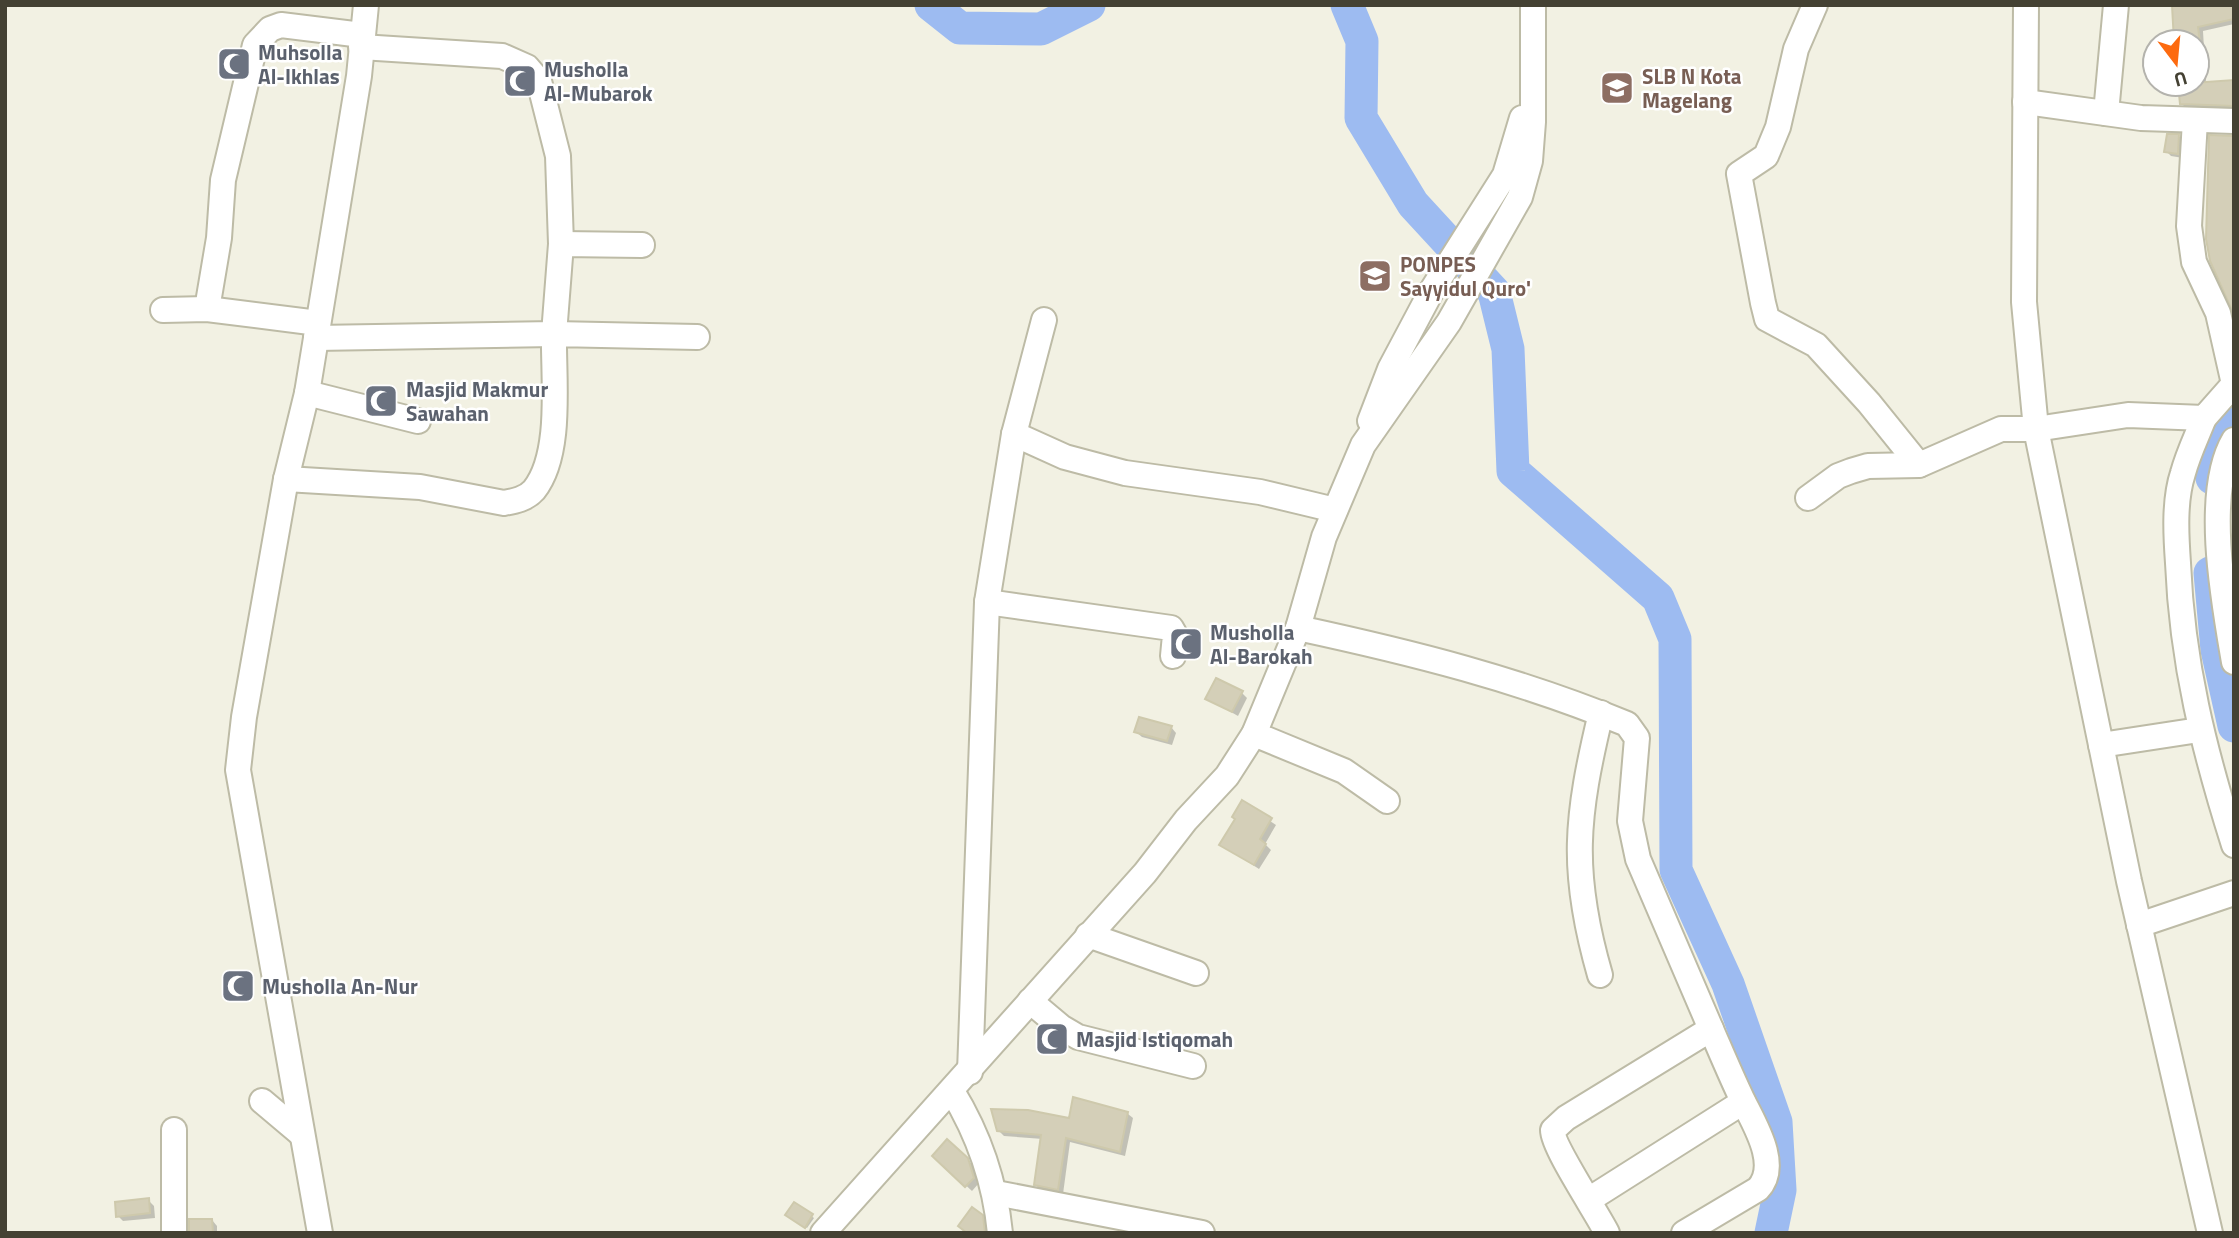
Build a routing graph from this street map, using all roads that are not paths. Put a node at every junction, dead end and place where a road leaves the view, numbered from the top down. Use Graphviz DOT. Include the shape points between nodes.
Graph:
graph roads {
  1 [pos="366,5"];
  2 [pos="1533,5"];
  3 [pos="1815,5"];
  4 [pos="2026,5"];
  5 [pos="2116,5"];
  6 [pos="362,41"];
  7 [pos="1533,78"];
  8 [pos="2025,102"];
  9 [pos="2106,113"];
  10 [pos="2195,120"];
  11 [pos="2234,121"];
  12 [pos="561,244"];
  13 [pos="642,244"];
  14 [pos="207,309"];
  15 [pos="163,310"];
  16 [pos="1044,320"];
  17 [pos="317,331"];
  18 [pos="554,334"];
  19 [pos="697,338"];
  20 [pos="2234,384"];
  21 [pos="307,393"];
  22 [pos="2204,418"];
  23 [pos="418,421"];
  24 [pos="2036,429"];
  25 [pos="1014,434"];
  26 [pos="2234,440"];
  27 [pos="1363,445"];
  28 [pos="1919,465"];
  29 [pos="286,479"];
  30 [pos="1808,498"];
  31 [pos="1335,510"];
  32 [pos="2227,552"];
  33 [pos="987,602"];
  34 [pos="1298,628"];
  35 [pos="1173,656"];
  36 [pos="2234,662"];
  37 [pos="1601,713"];
  38 [pos="2199,730"];
  39 [pos="1254,734"];
  40 [pos="2101,745"];
  41 [pos="1387,801"];
  42 [pos="2234,845"];
  43 [pos="2234,893"];
  44 [pos="2139,925"];
  45 [pos="1088,935"];
  46 [pos="1196,973"];
  47 [pos="1600,975"];
  48 [pos="1031,1002"];
  49 [pos="1711,1029"];
  50 [pos="1193,1066"];
  51 [pos="970,1072"];
  52 [pos="953,1091"];
  53 [pos="262,1101"];
  54 [pos="1743,1102"];
  55 [pos="174,1130"];
  56 [pos="300,1132"];
  57 [pos="996,1194"];
  58 [pos="1590,1199"];
  59 [pos="174,1233"];
  60 [pos="320,1233"];
  61 [pos="823,1233"];
  62 [pos="1000,1233"];
  63 [pos="1202,1233"];
  64 [pos="1607,1233"];
  65 [pos="1684,1233"];
  66 [pos="2210,1233"];
  1 -- 6 [label="street"];
  2 -- 7 [label="street"];
  3 -- 28 [label="street" via="1796,49 1778,127 1766,156 1739,174 1763,303 1767,319 1816,345"];
  4 -- 8 [label="street"];
  5 -- 9 [label="street"];
  6 -- 12 [label="street" via="502,56 527,67 539,81 558,156"];
  6 -- 14 [label="street" via="281,25 270,29 256,46 223,180"];
  6 -- 17 [label="street"];
  7 -- 27 [label="street" via="1505,176 1432,290 1390,369"];
  7 -- 27 [label="street" via="1530,161 1520,197 1449,321"];
  8 -- 9 [label="street"];
  8 -- 24 [label="street" via="2024,302"];
  9 -- 10 [label="street"];
  10 -- 11 [label="street"];
  10 -- 20 [label="street" via="2189,226 2194,262 2218,313"];
  12 -- 13 [label="street"];
  12 -- 18 [label="street"];
  14 -- 15 [label="street"];
  14 -- 17 [label="street"];
  16 -- 25 [label="street"];
  17 -- 18 [label="street"];
  17 -- 21 [label="street"];
  18 -- 19 [label="street"];
  18 -- 29 [label="street" via="553,439 535,489 527,496 504,503 420,488"];
  20 -- 22 [label="street"];
  21 -- 23 [label="street"];
  21 -- 29 [label="street"];
  22 -- 24 [label="street" via="2128,415"];
  22 -- 38 [label="street" via="2182,474 2176,533 2179,603"];
  24 -- 28 [label="street" via="2001,429"];
  24 -- 40 [label="street"];
  25 -- 31 [label="street" via="1065,457 1125,473 1260,492"];
  25 -- 33 [label="street"];
  26 -- 32 [label="street" via="2218,493"];
  27 -- 31 [label="street"];
  28 -- 30 [label="street" via="1851,471"];
  29 -- 56 [label="street" via="238,770"];
  31 -- 34 [label="street"];
  32 -- 36 [label="street"];
  33 -- 35 [label="street" via="1171,628"];
  33 -- 51 [label="street"];
  34 -- 37 [label="street" via="1504,678"];
  34 -- 39 [label="street"];
  37 -- 47 [label="street" via="1584,782 1577,860"];
  37 -- 49 [label="street" via="1627,724 1637,738 1630,821 1638,859"];
  38 -- 40 [label="street"];
  38 -- 42 [label="street"];
  39 -- 41 [label="street" via="1344,771"];
  39 -- 45 [label="street" via="1227,776"];
  40 -- 44 [label="street"];
  43 -- 44 [label="street"];
  44 -- 66 [label="street"];
  45 -- 46 [label="street"];
  45 -- 48 [label="street"];
  48 -- 50 [label="street" via="1078,1037"];
  48 -- 51 [label="street"];
  49 -- 54 [label="street"];
  49 -- 58 [label="street" via="1553,1130 1556,1146"];
  51 -- 52 [label="street"];
  52 -- 57 [label="street"];
  52 -- 61 [label="street"];
  53 -- 56 [label="street"];
  54 -- 58 [label="street"];
  54 -- 65 [label="street" via="1764,1147 1765,1179 1758,1189"];
  55 -- 59 [label="street"];
  56 -- 60 [label="street"];
  57 -- 62 [label="street"];
  57 -- 63 [label="street"];
  58 -- 64 [label="street"];
}
